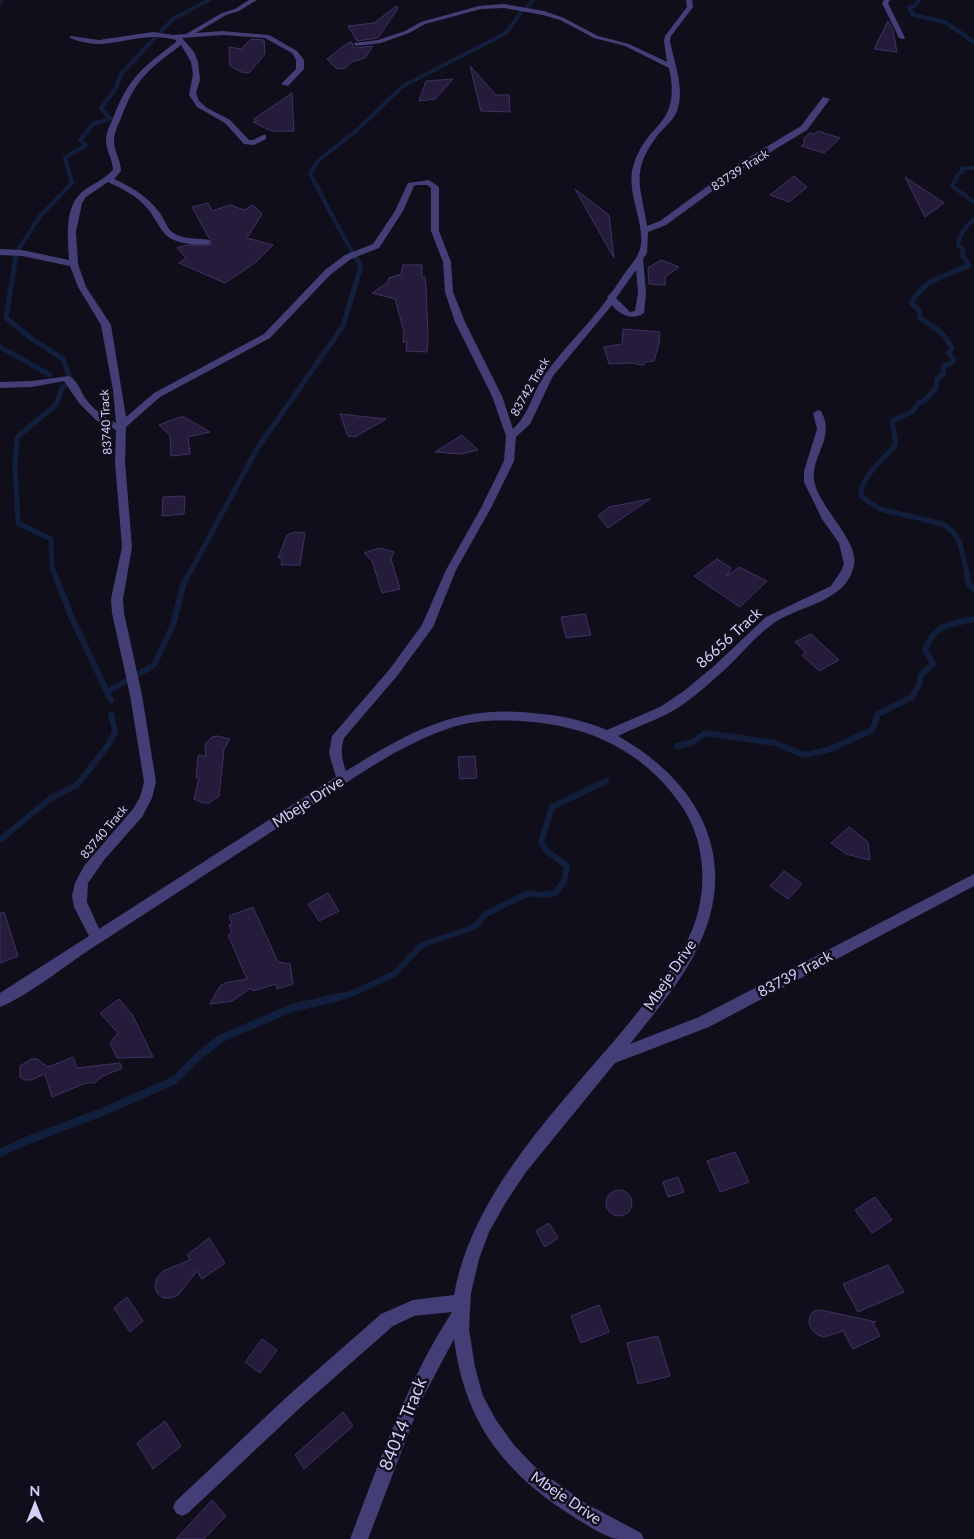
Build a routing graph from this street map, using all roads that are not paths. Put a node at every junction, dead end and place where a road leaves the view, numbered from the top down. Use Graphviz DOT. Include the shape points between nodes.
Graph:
graph roads {
  1 [pos="254,0"];
  2 [pos="689,0"];
  3 [pos="887,0"];
  4 [pos="72,36"];
  5 [pos="180,37"];
  6 [pos="902,38"];
  7 [pos="356,44"];
  8 [pos="673,67"];
  9 [pos="285,84"];
  10 [pos="826,99"];
  11 [pos="263,137"];
  12 [pos="108,179"];
  13 [pos="645,230"];
  14 [pos="207,242"];
  15 [pos="0,252"];
  16 [pos="639,260"];
  17 [pos="74,264"];
  18 [pos="611,297"];
  19 [pos="0,385"];
  20 [pos="818,413"];
  21 [pos="120,428"];
  22 [pos="511,436"];
  23 [pos="608,736"];
  24 [pos="343,779"];
  25 [pos="974,880"];
  26 [pos="97,938"];
  27 [pos="0,1001"];
  28 [pos="611,1057"];
  29 [pos="460,1309"];
  30 [pos="182,1508"];
  31 [pos="626,1537"];
  32 [pos="359,1539"];
  1 -- 5 [label="street"];
  2 -- 8 [label="street, 83742 Track" via="690,7 668,36"];
  3 -- 6 [label="street" via="885,3"];
  4 -- 5 [label="street" via="100,42 146,34"];
  5 -- 9 [label="street" via="222,33 267,36 295,52 300,60 300,69"];
  5 -- 11 [label="street" via="193,56 196,73 193,94 200,106 232,124 247,142 254,143"];
  5 -- 12 [label="street" via="176,46 139,75 122,105 110,142 117,166"];
  7 -- 8 [label="street" via="379,42 422,23 481,7 504,6 562,19 596,37 627,45"];
  8 -- 13 [label="street, 83742 Track" via="674,108 647,146 635,174"];
  10 -- 13 [label="street, 83739 Track" via="804,128 741,166 664,222"];
  12 -- 14 [label="street" via="150,204 169,234"];
  12 -- 17 [label="street, 83740 Track" via="88,190 78,203 72,232"];
  13 -- 16 [label="street, 83742 Track"];
  15 -- 17 [label="street" via="22,253"];
  16 -- 18 [label="street, 83742 Track"];
  16 -- 18 [label="street" via="642,293 639,313 624,313"];
  17 -- 21 [label="street, 83740 Track" via="82,287 106,325 118,390"];
  18 -- 22 [label="street, 83742 Track" via="602,313 549,375 525,424"];
  19 -- 21 [label="street" via="66,378 100,419"];
  20 -- 23 [label="street, 86656 Track" via="822,429 809,470 809,482 826,519 848,549 849,564 841,582 835,589 770,620 718,669 664,710"];
  21 -- 22 [label="street" via="157,394 267,336 328,272 348,257 376,246 390,227 411,185 429,182 435,187 435,231 447,262 448,292 497,396"];
  21 -- 26 [label="street, 83740 Track" via="127,547 119,585 118,613 150,782 142,806 84,876 79,894 82,911"];
  22 -- 24 [label="street, 83742 Track" via="509,461 450,570 427,628 338,736 334,749"];
  23 -- 24 [label="street, Mbeje Drive" via="589,727 551,719 515,716 471,718 395,748"];
  23 -- 28 [label="street, Mbeje Drive" via="644,758 685,801 704,839 709,868 701,926 691,949"];
  24 -- 26 [label="street, Mbeje Drive"];
  25 -- 28 [label="street, 83739 Track" via="704,1022"];
  26 -- 27 [label="street, Mbeje Drive"];
  28 -- 29 [label="street, Mbeje Drive" via="504,1188 480,1232 468,1264"];
  29 -- 30 [label="street" via="413,1308 388,1320 296,1400"];
  29 -- 31 [label="street, Mbeje Drive" via="467,1375 477,1404 496,1438 517,1464 545,1488"];
  29 -- 32 [label="street, 84014 Track" via="424,1372 401,1422"];
}
